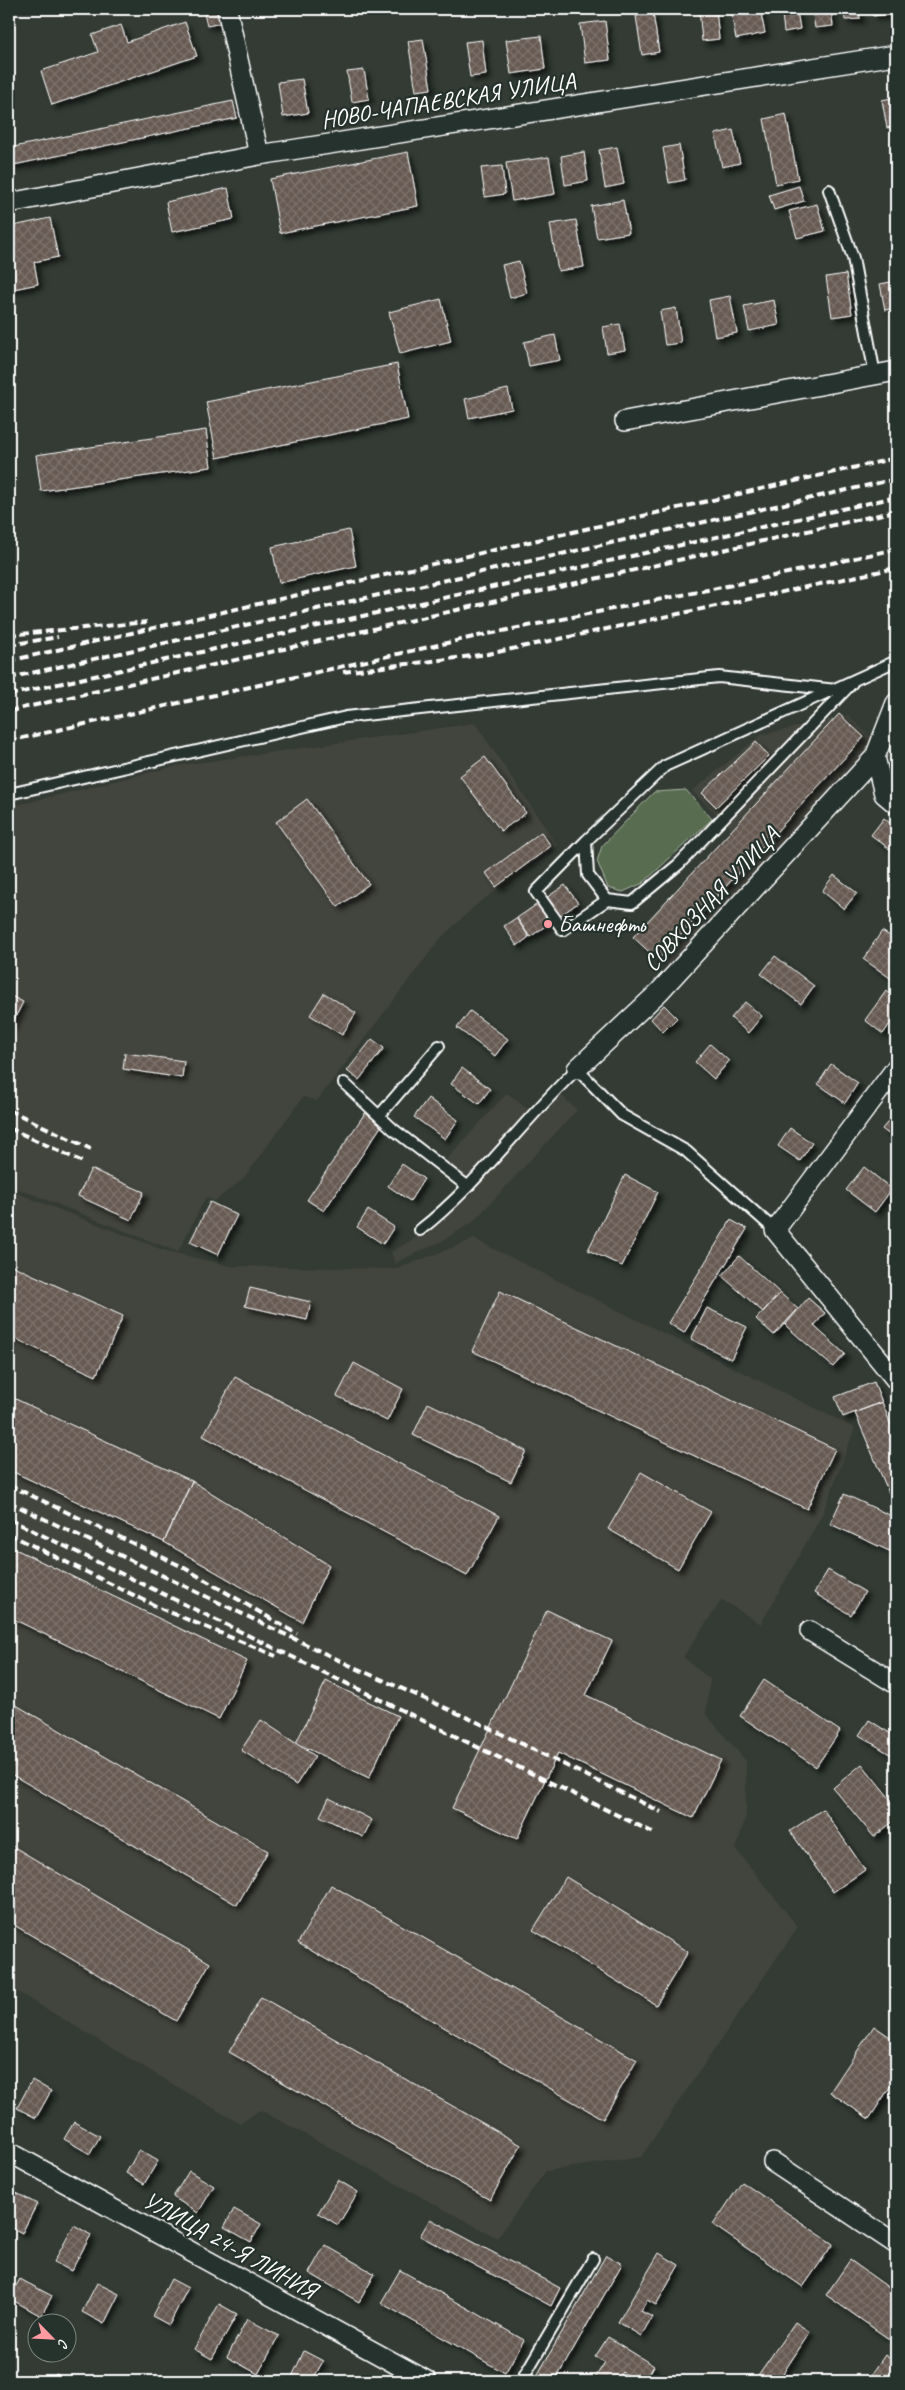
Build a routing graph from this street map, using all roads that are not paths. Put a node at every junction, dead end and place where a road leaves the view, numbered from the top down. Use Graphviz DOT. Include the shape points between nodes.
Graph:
graph roads {
  1 [pos="227,9"];
  2 [pos="896,55"];
  3 [pos="259,155"];
  4 [pos="830,190"];
  5 [pos="9,203"];
  6 [pos="896,371"];
  7 [pos="875,375"];
  8 [pos="625,421"];
  9 [pos="896,661"];
  10 [pos="852,683"];
  11 [pos="836,690"];
  12 [pos="896,703"];
  13 [pos="875,757"];
  14 [pos="9,794"];
  15 [pos="896,804"];
  16 [pos="586,841"];
  17 [pos="607,900"];
  18 [pos="439,1046"];
  19 [pos="896,1068"];
  20 [pos="577,1069"];
  21 [pos="344,1083"];
  22 [pos="378,1116"];
  23 [pos="467,1186"];
  24 [pos="420,1230"];
  25 [pos="775,1230"];
  26 [pos="896,1380"];
  27 [pos="810,1631"];
  28 [pos="896,1684"];
  29 [pos="9,2152"];
  30 [pos="773,2162"];
  31 [pos="896,2244"];
  32 [pos="593,2259"];
  33 [pos="419,2380"];
  34 [pos="521,2381"];
  1 -- 3 [label="street"];
  2 -- 3 [label="street, НОВО-ЧАПАЕВСКАЯ УЛИЦА"];
  3 -- 5 [label="street, НОВО-ЧАПАЕВСКАЯ УЛИЦА"];
  4 -- 7 [label="lane" via="853,258"];
  6 -- 7 [label="street"];
  7 -- 8 [label="street"];
  9 -- 10 [label="lane"];
  10 -- 11 [label="lane"];
  10 -- 17 [label="lane" via="679,864 632,903"];
  11 -- 14 [label="lane" via="719,677 346,717"];
  11 -- 16 [label="lane" via="665,766"];
  12 -- 13 [label="street"];
  13 -- 15 [label="street" via="884,794"];
  13 -- 20 [label="street, СОВХОЗНАЯ УЛИЦА" via="659,992"];
  16 -- 17 [label="lane" via="588,875"];
  16 -- 17 [label="lane" via="536,892 563,930"];
  18 -- 22 [label="lane"];
  19 -- 25 [label="street"];
  20 -- 23 [label="lane"];
  20 -- 25 [label="lane" via="622,1115 686,1151"];
  21 -- 22 [label="lane"];
  22 -- 23 [label="lane"];
  23 -- 24 [label="lane"];
  25 -- 26 [label="street"];
  27 -- 28 [label="street"];
  29 -- 33 [label="street, УЛИЦА 24-Я ЛИНИЯ"];
  30 -- 31 [label="street"];
  32 -- 34 [label="lane"];
}
